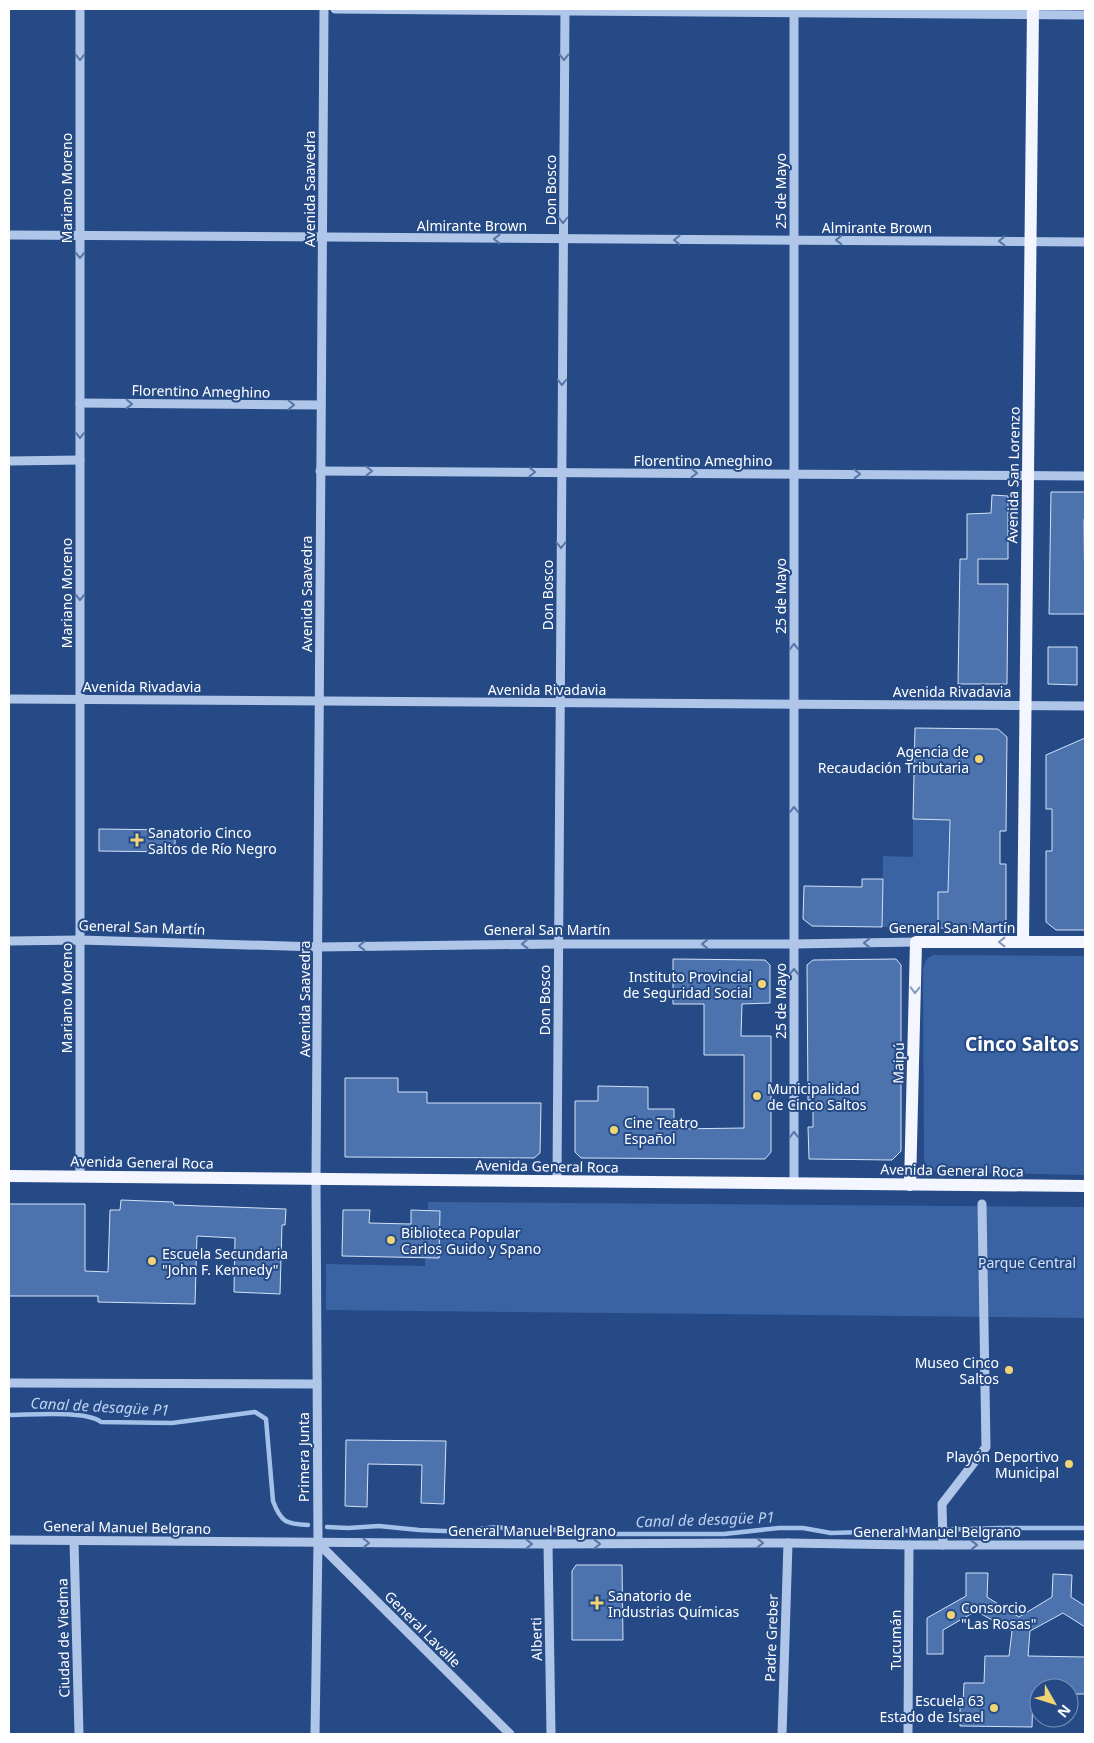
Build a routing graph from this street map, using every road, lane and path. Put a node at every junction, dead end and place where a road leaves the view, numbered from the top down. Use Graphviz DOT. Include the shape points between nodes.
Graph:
graph roads {
  1 [pos="80,9"];
  2 [pos="324,9"];
  3 [pos="335,9"];
  4 [pos="565,10"];
  5 [pos="794,11"];
  6 [pos="1033,12"];
  7 [pos="1085,15"];
  8 [pos="9,235"];
  9 [pos="80,236"];
  10 [pos="322,238"];
  11 [pos="563,239"];
  12 [pos="794,240"];
  13 [pos="1030,241"];
  14 [pos="1085,242"];
  15 [pos="80,403"];
  16 [pos="321,405"];
  17 [pos="80,460"];
  18 [pos="9,461"];
  19 [pos="320,471"];
  20 [pos="562,472"];
  21 [pos="794,474"];
  22 [pos="1028,476"];
  23 [pos="1085,476"];
  24 [pos="9,699"];
  25 [pos="80,700"];
  26 [pos="319,701"];
  27 [pos="560,703"];
  28 [pos="794,704"];
  29 [pos="1026,706"];
  30 [pos="1085,706"];
  31 [pos="80,940"];
  32 [pos="9,941"];
  33 [pos="916,942"];
  34 [pos="1023,942"];
  35 [pos="1085,942"];
  36 [pos="558,944"];
  37 [pos="794,944"];
  38 [pos="318,946"];
  39 [pos="9,1176"];
  40 [pos="80,1177"];
  41 [pos="316,1179"];
  42 [pos="557,1181"];
  43 [pos="794,1183"];
  44 [pos="910,1184"];
  45 [pos="1085,1186"];
  46 [pos="982,1204"];
  47 [pos="9,1383"];
  48 [pos="317,1384"];
  49 [pos="9,1540"];
  50 [pos="74,1541"];
  51 [pos="943,1542"];
  52 [pos="318,1543"];
  53 [pos="788,1543"];
  54 [pos="548,1544"];
  55 [pos="909,1545"];
  56 [pos="1085,1545"];
  57 [pos="79,1734"];
  58 [pos="315,1734"];
  59 [pos="510,1734"];
  60 [pos="550,1734"];
  61 [pos="782,1734"];
  62 [pos="908,1734"];
  1 -- 9 [label="street, Mariano Moreno, one-way"];
  2 -- 10 [label="street, Avenida Saavedra"];
  3 -- 4 [label="street"];
  4 -- 5 [label="street"];
  4 -- 11 [label="street, Don Bosco, one-way"];
  5 -- 6 [label="street"];
  5 -- 12 [label="street, 25 de Mayo"];
  6 -- 7 [label="street"];
  6 -- 13 [label="main road, Avenida San Lorenzo"];
  8 -- 9 [label="street, Almirante Brown"];
  9 -- 10 [label="street, Almirante Brown"];
  9 -- 15 [label="street, Mariano Moreno, one-way"];
  11 -- 10 [label="street, Almirante Brown, one-way"];
  10 -- 16 [label="street, Avenida Saavedra"];
  12 -- 11 [label="street, Almirante Brown, one-way"];
  11 -- 20 [label="street, Don Bosco, one-way"];
  13 -- 12 [label="street, Almirante Brown, one-way"];
  12 -- 21 [label="street, 25 de Mayo"];
  13 -- 14 [label="street, Almirante Brown"];
  13 -- 22 [label="main road, Avenida San Lorenzo"];
  15 -- 16 [label="street, Florentino Ameghino, one-way"];
  15 -- 17 [label="street, Mariano Moreno, one-way"];
  16 -- 19 [label="street, Avenida Saavedra"];
  17 -- 18 [label="street"];
  17 -- 25 [label="street, Mariano Moreno, one-way"];
  19 -- 20 [label="street, Florentino Ameghino, one-way"];
  19 -- 26 [label="street, Avenida Saavedra"];
  20 -- 21 [label="street, Florentino Ameghino, one-way"];
  20 -- 27 [label="street, Don Bosco, one-way"];
  21 -- 22 [label="street, Florentino Ameghino, one-way"];
  28 -- 21 [label="street, 25 de Mayo, one-way"];
  22 -- 23 [label="street, Florentino Ameghino"];
  22 -- 29 [label="main road, Avenida San Lorenzo"];
  24 -- 25 [label="street, Avenida Rivadavia"];
  25 -- 26 [label="street, Avenida Rivadavia"];
  25 -- 31 [label="street, Mariano Moreno"];
  26 -- 27 [label="street, Avenida Rivadavia"];
  26 -- 38 [label="street, Avenida Saavedra"];
  27 -- 28 [label="street, Avenida Rivadavia"];
  27 -- 36 [label="street, Don Bosco"];
  28 -- 29 [label="street, Avenida Rivadavia"];
  37 -- 28 [label="street, 25 de Mayo, one-way"];
  29 -- 30 [label="street, Avenida Rivadavia"];
  29 -- 34 [label="main road, Avenida San Lorenzo"];
  31 -- 32 [label="street, General San Martín"];
  31 -- 38 [label="street, General San Martín"];
  31 -- 40 [label="street, Mariano Moreno"];
  34 -- 33 [label="main road, General San Martín, one-way"];
  33 -- 37 [label="street, General San Martín, one-way"];
  33 -- 44 [label="main road, Maipú, one-way"];
  34 -- 35 [label="main road, General San Martín"];
  37 -- 36 [label="street, General San Martín, one-way"];
  36 -- 38 [label="street, General San Martín, one-way"];
  36 -- 42 [label="street, Don Bosco"];
  43 -- 37 [label="street, 25 de Mayo, one-way"];
  38 -- 41 [label="street, Avenida Saavedra"];
  39 -- 40 [label="main road, Avenida General Roca"];
  40 -- 41 [label="main road, Avenida General Roca"];
  41 -- 42 [label="main road, Avenida General Roca"];
  41 -- 48 [label="street, Primera Junta"];
  42 -- 43 [label="main road, Avenida General Roca"];
  43 -- 44 [label="main road, Avenida General Roca"];
  44 -- 45 [label="main road, Avenida General Roca"];
  46 -- 51 [label="street" via="986,1446 942,1504"];
  47 -- 48 [label="street"];
  48 -- 52 [label="street, Primera Junta"];
  49 -- 50 [label="street, General Manuel Belgrano"];
  50 -- 52 [label="street, General Manuel Belgrano"];
  50 -- 57 [label="street, Ciudad de Viedma"];
  51 -- 55 [label="street, General Manuel Belgrano"];
  51 -- 56 [label="street, General Manuel Belgrano, one-way"];
  52 -- 54 [label="street, General Manuel Belgrano, one-way"];
  52 -- 58 [label="street, Primera Junta"];
  52 -- 59 [label="street, General Lavalle"];
  54 -- 53 [label="street, General Manuel Belgrano, one-way"];
  53 -- 55 [label="street, General Manuel Belgrano"];
  53 -- 61 [label="street, Padre Greber"];
  54 -- 60 [label="street, Alberti"];
  55 -- 62 [label="street, Tucumán"];
}
